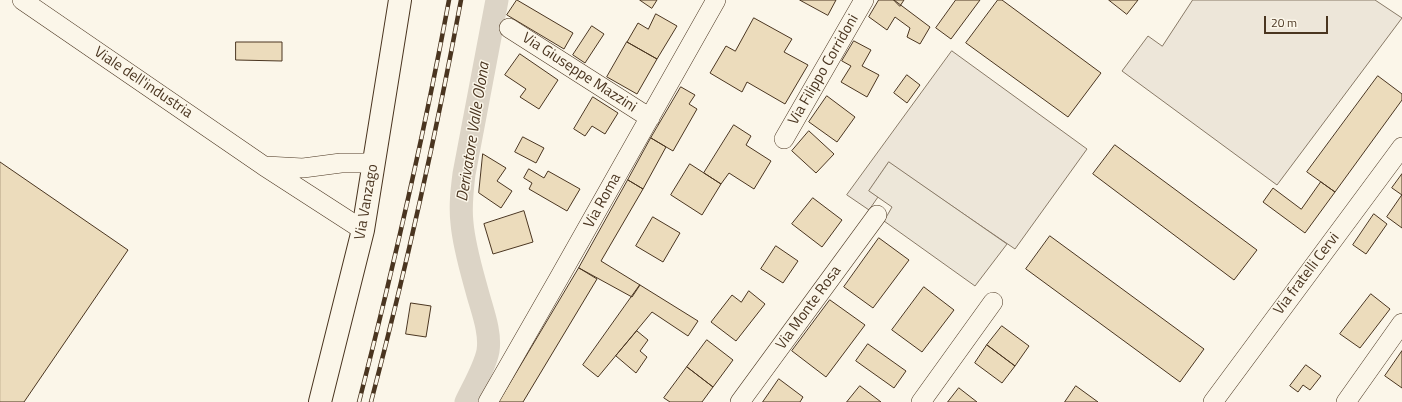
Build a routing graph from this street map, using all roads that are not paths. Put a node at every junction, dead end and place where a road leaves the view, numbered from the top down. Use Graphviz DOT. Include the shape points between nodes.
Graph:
graph roads {
  1 [pos="22,0"];
  2 [pos="400,0"];
  3 [pos="716,0"];
  4 [pos="864,0"];
  5 [pos="509,28"];
  6 [pos="650,118"];
  7 [pos="784,140"];
  8 [pos="1402,147"];
  9 [pos="374,163"];
  10 [pos="264,166"];
  11 [pos="877,215"];
  12 [pos="363,230"];
  13 [pos="993,302"];
  14 [pos="1402,323"];
  15 [pos="320,402"];
  16 [pos="488,402"];
  17 [pos="740,402"];
  18 [pos="921,402"];
  19 [pos="1213,402"];
  20 [pos="1346,402"];
  1 -- 10 [label="street, Viale dell'industria"];
  2 -- 9 [label="street, Via Vanzago"];
  3 -- 6 [label="street, Via Roma"];
  4 -- 7 [label="street, Via Filippo Corridoni"];
  5 -- 6 [label="street, Via Giuseppe Mazzini"];
  6 -- 16 [label="street, Via Roma"];
  8 -- 19 [label="street, Via fratelli Cervi"];
  9 -- 10 [label="street" via="342,163 303,168"];
  9 -- 12 [label="street, Via Vanzago"];
  10 -- 12 [label="street, Viale dell'industria"];
  11 -- 17 [label="street, Via Monte Rosa"];
  12 -- 15 [label="street, Via Vanzago"];
  13 -- 18 [label="street"];
  14 -- 20 [label="street"];
}
